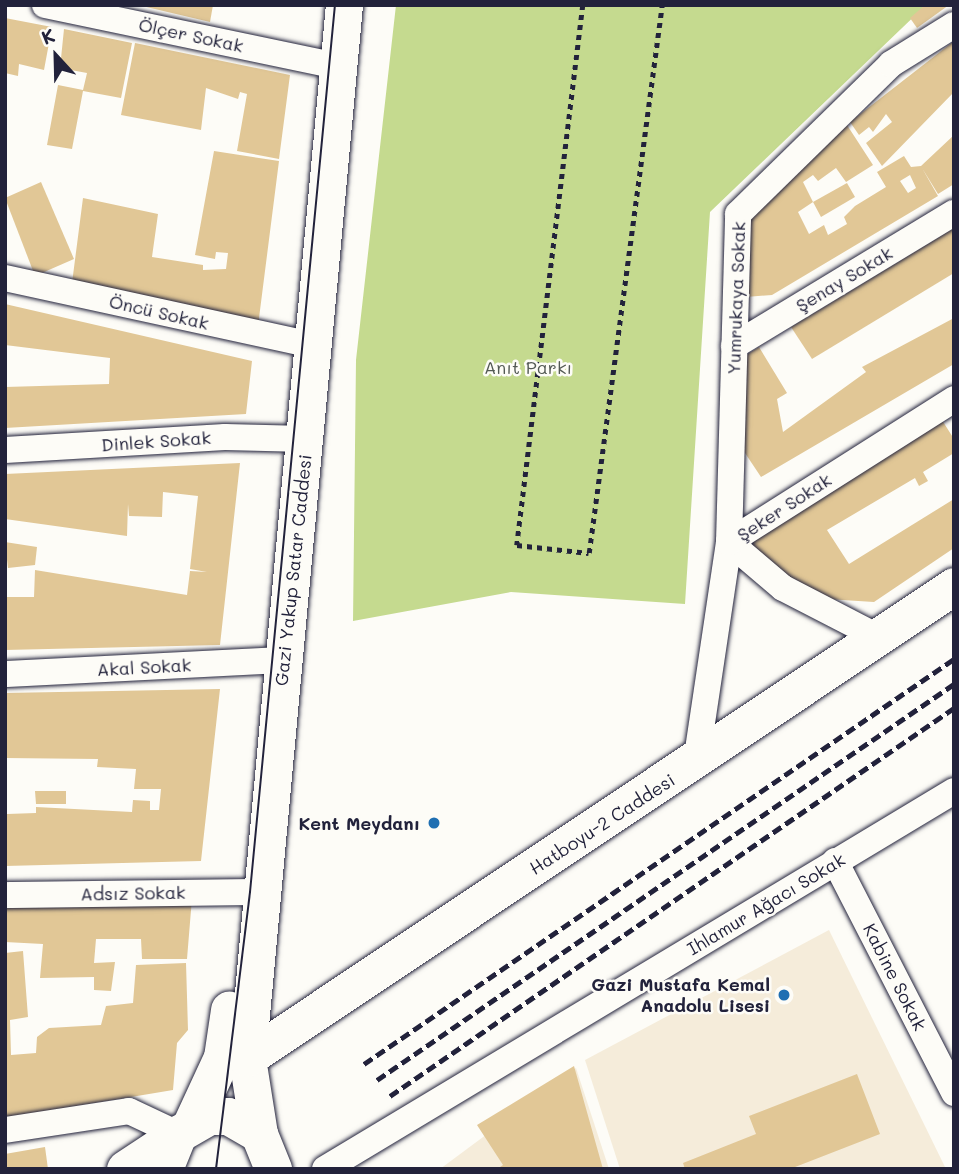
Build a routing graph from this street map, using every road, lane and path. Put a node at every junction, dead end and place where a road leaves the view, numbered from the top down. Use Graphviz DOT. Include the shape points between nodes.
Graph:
graph roads {
  1 [pos="45,5"];
  2 [pos="329,5"];
  3 [pos="345,5"];
  4 [pos="583,5"];
  5 [pos="662,5"];
  6 [pos="954,25"];
  7 [pos="330,64"];
  8 [pos="954,213"];
  9 [pos="5,278"];
  10 [pos="303,344"];
  11 [pos="734,346"];
  12 [pos="954,398"];
  13 [pos="295,439"];
  14 [pos="5,450"];
  15 [pos="729,542"];
  16 [pos="954,586"];
  17 [pos="877,637"];
  18 [pos="275,660"];
  19 [pos="5,674"];
  20 [pos="696,763"];
  21 [pos="954,791"];
  22 [pos="835,861"];
  23 [pos="253,892"];
  24 [pos="5,895"];
  25 [pos="247,1058"];
  26 [pos="954,1093"];
  27 [pos="185,1128"];
  28 [pos="5,1130"];
  29 [pos="259,1134"];
  30 [pos="125,1169"];
  31 [pos="164,1169"];
  32 [pos="273,1169"];
  33 [pos="326,1169"];
  1 -- 7 [label="street, Ölçer Sokak"];
  2 -- 7 [label="main road, Gazi Yakup Satar Caddesi"];
  3 -- 7 [label="main road, Gazi Yakup Satar Caddesi"];
  4 -- 5 [label="path" via="517,545 590,553"];
  6 -- 11 [label="street, Yumrukaya Sokak" via="891,64 738,214"];
  7 -- 10 [label="main road, Gazi Yakup Satar Caddesi"];
  8 -- 11 [label="street, Şenay Sokak"];
  9 -- 10 [label="street, Öncü Sokak"];
  10 -- 13 [label="main road, Gazi Yakup Satar Caddesi"];
  11 -- 15 [label="street, Yumrukaya Sokak"];
  12 -- 15 [label="street, Şeker Sokak"];
  13 -- 14 [label="street, Dinlek Sokak"];
  13 -- 18 [label="main road, Gazi Yakup Satar Caddesi"];
  15 -- 17 [label="street, Şeker Sokak" via="783,589"];
  15 -- 20 [label="street, Yumrukaya Sokak" via="718,584"];
  16 -- 17 [label="main road, Hatboyu-2 Caddesi"];
  17 -- 20 [label="main road, Hatboyu-2 Caddesi"];
  18 -- 19 [label="street, Akal Sokak"];
  18 -- 23 [label="main road, Gazi Yakup Satar Caddesi"];
  20 -- 25 [label="main road, Hatboyu-2 Caddesi"];
  21 -- 22 [label="street, Ihlamur Ağacı Sokak"];
  22 -- 26 [label="street, Kabine Sokak"];
  22 -- 33 [label="street, Ihlamur Ağacı Sokak"];
  23 -- 24 [label="street, Adsız Sokak"];
  23 -- 25 [label="main road, Gazi Yakup Satar Caddesi"];
  23 -- 27 [label="main road, Gazi Yakup Satar Caddesi" via="222,1057"];
  25 -- 29 [label="main road, Gazi Yakup Satar Caddesi"];
  27 -- 28 [label="street" via="129,1111"];
  27 -- 29 [label="main road" via="228,1116"];
  27 -- 30 [label="main road"];
  27 -- 31 [label="main road, Gazi Yakup Satar Caddesi"];
  29 -- 32 [label="main road, Gazi Yakup Satar Caddesi"];
}
